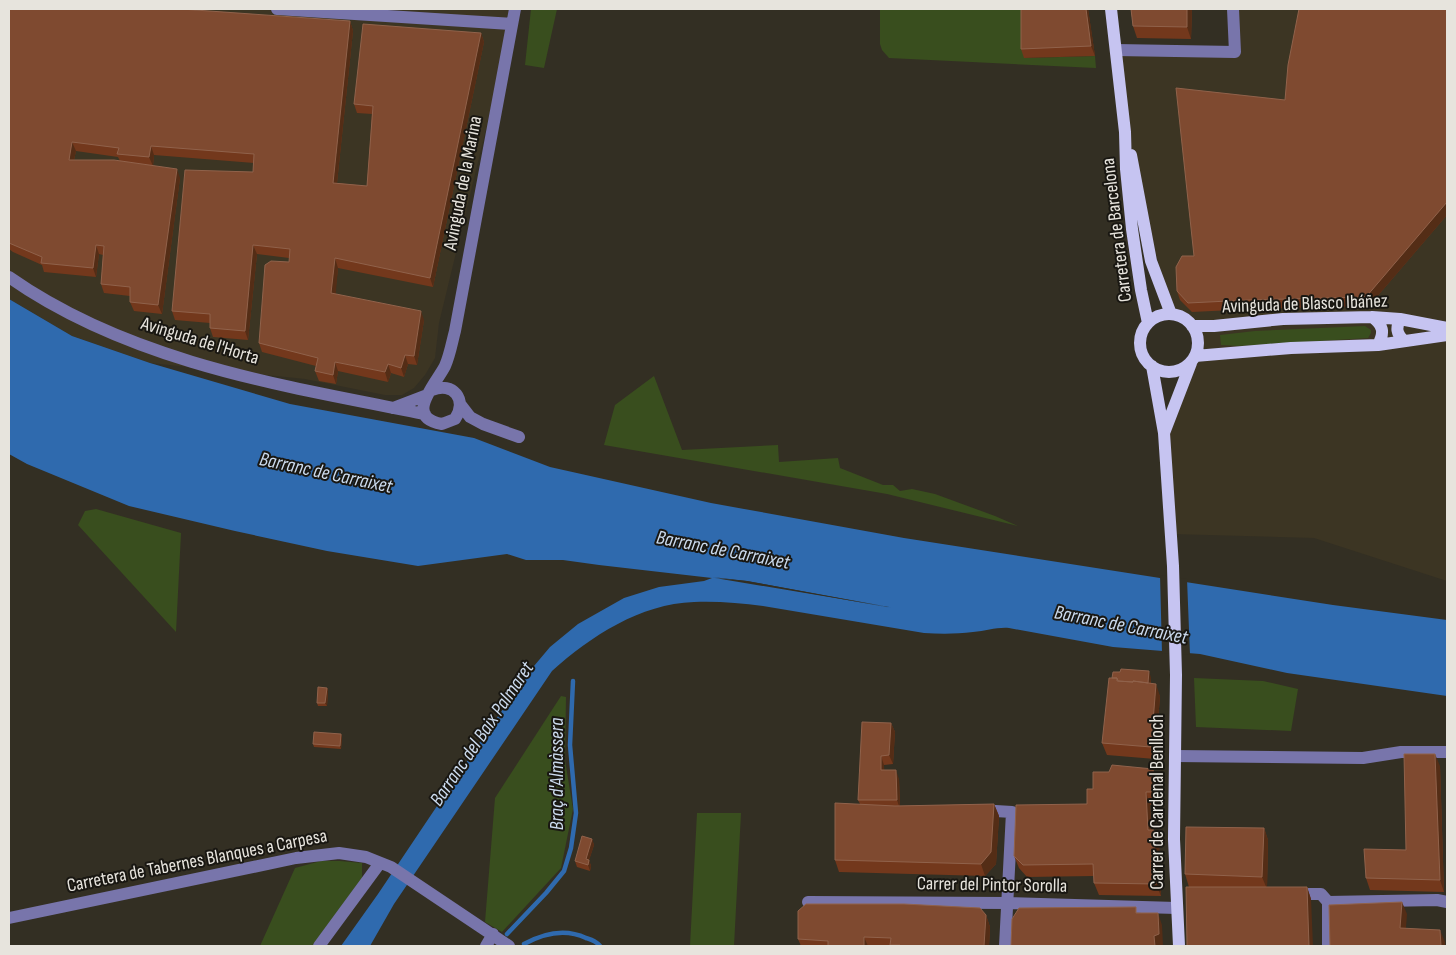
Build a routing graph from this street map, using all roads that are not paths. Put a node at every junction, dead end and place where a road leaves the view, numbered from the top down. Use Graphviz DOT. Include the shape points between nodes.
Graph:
graph roads {
  1 [pos="277,9"];
  2 [pos="515,9"];
  3 [pos="1111,9"];
  4 [pos="1233,9"];
  5 [pos="512,24"];
  6 [pos="1116,50"];
  7 [pos="1125,132"];
  8 [pos="9,277"];
  9 [pos="1171,314"];
  10 [pos="1372,317"];
  11 [pos="1400,319"];
  12 [pos="1148,323"];
  13 [pos="1192,326"];
  14 [pos="1447,328"];
  15 [pos="1447,335"];
  16 [pos="1404,341"];
  17 [pos="1378,345"];
  18 [pos="1193,359"];
  19 [pos="446,364"];
  20 [pos="1152,366"];
  21 [pos="454,391"];
  22 [pos="429,392"];
  23 [pos="460,404"];
  24 [pos="393,408"];
  25 [pos="426,414"];
  26 [pos="451,422"];
  27 [pos="483,424"];
  28 [pos="1164,433"];
  29 [pos="519,437"];
  30 [pos="1447,752"];
  31 [pos="1175,756"];
  32 [pos="965,809"];
  33 [pos="386,865"];
  34 [pos="1283,894"];
  35 [pos="808,902"];
  36 [pos="1328,902"];
  37 [pos="1447,902"];
  38 [pos="1008,903"];
  39 [pos="1176,908"];
  40 [pos="9,918"];
  41 [pos="501,940"];
  42 [pos="319,946"];
  43 [pos="486,946"];
  44 [pos="1005,946"];
  45 [pos="1179,946"];
  46 [pos="1328,946"];
  1 -- 5 [label="street"];
  2 -- 5 [label="street, Avinguda de la Marina"];
  3 -- 6 [label="main road, Carretera de Barcelona"];
  4 -- 6 [label="street" via="1235,52"];
  5 -- 19 [label="street, Avinguda de la Marina"];
  6 -- 7 [label="main road, Carretera de Barcelona"];
  7 -- 9 [label="main road, Carretera de Barcelona" via="1151,261"];
  7 -- 12 [label="main road, Carretera de Barcelona" via="1132,229"];
  8 -- 24 [label="street, Avinguda de l'Horta" via="61,309 160,351 227,372"];
  9 -- 12 [label="main road"];
  9 -- 13 [label="main road" via="1182,317"];
  10 -- 11 [label="main road, Avinguda de Blasco Ibáñez"];
  10 -- 13 [label="main road, Avinguda de Blasco Ibáñez"];
  10 -- 17 [label="main road" via="1383,328"];
  11 -- 14 [label="main road, Avinguda de Blasco Ibáñez"];
  11 -- 16 [label="main road" via="1397,331"];
  12 -- 20 [label="main road" via="1140,343"];
  13 -- 18 [label="main road" via="1198,346"];
  15 -- 16 [label="main road"];
  16 -- 17 [label="main road"];
  17 -- 18 [label="main road" via="1291,348"];
  18 -- 20 [label="main road" via="1172,372"];
  18 -- 28 [label="main road"];
  19 -- 21 [label="street, Avinguda de la Marina"];
  19 -- 22 [label="street, Avinguda de la Marina"];
  20 -- 28 [label="main road"];
  21 -- 22 [label="street" via="438,387"];
  21 -- 23 [label="street"];
  22 -- 24 [label="street"];
  22 -- 25 [label="street" via="424,401"];
  23 -- 26 [label="street" via="459,413"];
  23 -- 27 [label="street" via="470,417"];
  24 -- 25 [label="street, Avinguda de l'Horta"];
  25 -- 26 [label="street" via="436,423"];
  26 -- 27 [label="street"];
  27 -- 29 [label="street"];
  28 -- 31 [label="main road, Carrer de Cardenal Benlloch" via="1173,569"];
  30 -- 31 [label="street" via="1401,752 1363,758"];
  31 -- 39 [label="main road, Carrer de Cardenal Benlloch" via="1174,839 1181,892"];
  32 -- 38 [label="street" via="1012,812"];
  33 -- 40 [label="street, Carretera de Tabernes Blanques a Carpesa" via="366,857 339,853 296,858"];
  33 -- 41 [label="street, Carretera de Tabernes Blanques a Carpesa"];
  33 -- 42 [label="street"];
  34 -- 36 [label="street" via="1321,894"];
  35 -- 38 [label="street, Carrer del Pintor Sorolla"];
  36 -- 37 [label="street"];
  36 -- 46 [label="street"];
  38 -- 39 [label="street, Carrer del Pintor Sorolla"];
  38 -- 44 [label="street"];
  39 -- 45 [label="main road, Carrer de Cardenal Benlloch"];
  41 -- 43 [label="street"];
}
